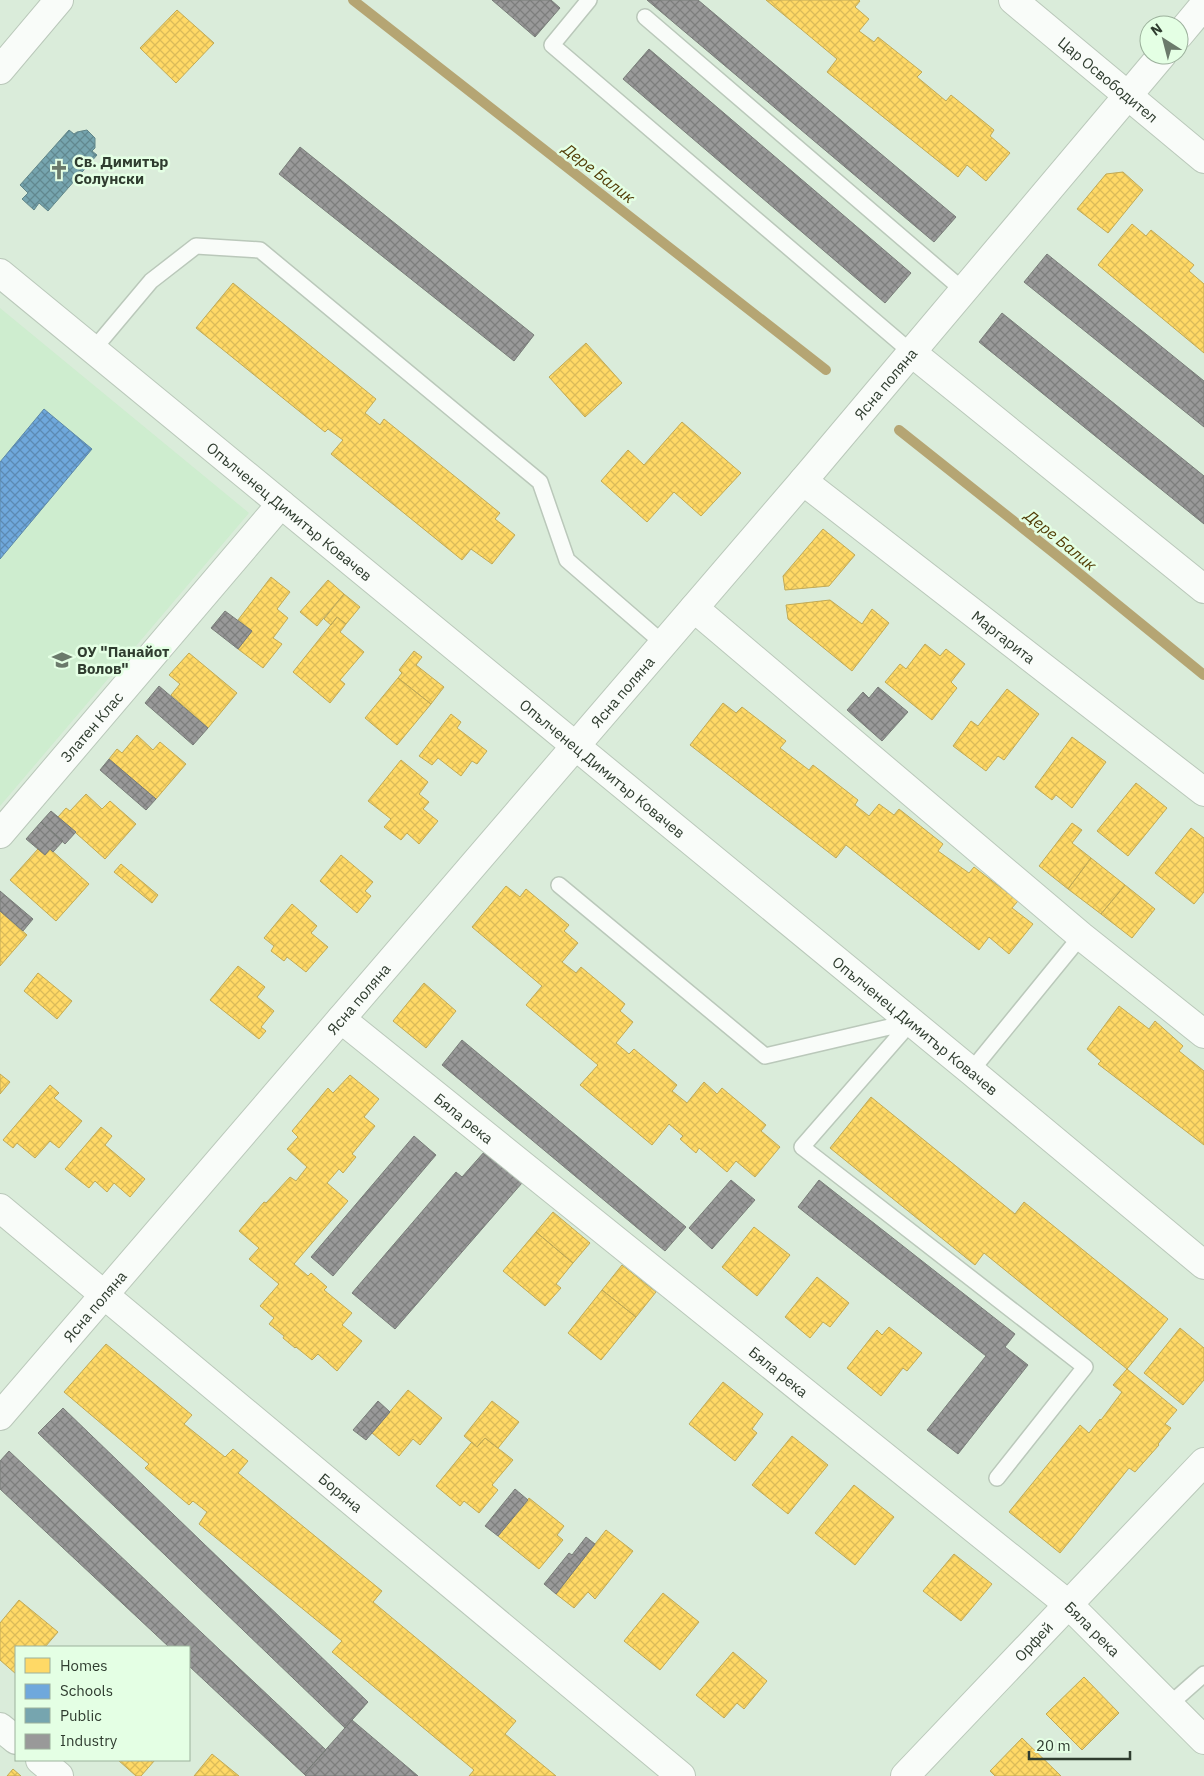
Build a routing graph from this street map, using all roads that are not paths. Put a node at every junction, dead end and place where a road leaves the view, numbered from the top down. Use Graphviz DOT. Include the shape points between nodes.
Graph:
graph roads {
  1 [pos="59,0"];
  2 [pos="589,0"];
  3 [pos="1013,0"];
  4 [pos="1204,6"];
  5 [pos="645,17"];
  6 [pos="1189,23"];
  7 [pos="1153,65"];
  8 [pos="0,70"];
  9 [pos="1127,96"];
  10 [pos="1204,159"];
  11 [pos="0,273"];
  12 [pos="963,290"];
  13 [pos="93,350"];
  14 [pos="911,352"];
  15 [pos="803,482"];
  16 [pos="281,504"];
  17 [pos="1204,589"];
  18 [pos="694,608"];
  19 [pos="664,644"];
  20 [pos="576,747"];
  21 [pos="1204,792"];
  22 [pos="0,834"];
  23 [pos="559,884"];
  24 [pos="1081,936"];
  25 [pos="341,1019"];
  26 [pos="911,1022"];
  27 [pos="1204,1034"];
  28 [pos="971,1072"];
  29 [pos="0,1208"];
  30 [pos="1204,1265"];
  31 [pos="105,1295"];
  32 [pos="0,1416"];
  33 [pos="1204,1462"];
  34 [pos="997,1478"];
  35 [pos="1069,1605"];
  36 [pos="1204,1674"];
  37 [pos="1169,1705"];
  38 [pos="0,1727"];
  39 [pos="15,1739"];
  40 [pos="1204,1740"];
  41 [pos="41,1761"];
  42 [pos="59,1776"];
  43 [pos="681,1776"];
  44 [pos="905,1776"];
  1 -- 8 [label="street"];
  2 -- 14 [label="lane" via="552,45"];
  3 -- 9 [label="street, Цар Освободител"];
  4 -- 6 [label="street"];
  5 -- 12 [label="lane"];
  7 -- 9 [label="street, Ясна поляна"];
  9 -- 10 [label="street, Цар Освободител"];
  9 -- 12 [label="street, Ясна поляна"];
  11 -- 13 [label="street, Опълченец Димитър Ковачев"];
  12 -- 14 [label="street, Ясна поляна"];
  13 -- 16 [label="street, Опълченец Димитър Ковачев"];
  13 -- 19 [label="lane" via="151,281 196,246 260,250 540,482 567,560"];
  14 -- 15 [label="street, Ясна поляна"];
  14 -- 17 [label="street"];
  15 -- 18 [label="street, Ясна поляна"];
  15 -- 21 [label="street, Маргарита"];
  16 -- 20 [label="street, Опълченец Димитър Ковачев"];
  16 -- 22 [label="street, Златен Клас"];
  18 -- 19 [label="street, Ясна поляна"];
  18 -- 24 [label="street"];
  19 -- 20 [label="street, Ясна поляна"];
  20 -- 25 [label="street, Ясна поляна"];
  20 -- 26 [label="street, Опълченец Димитър Ковачев"];
  23 -- 26 [label="lane" via="766,1056"];
  24 -- 27 [label="street"];
  24 -- 28 [label="lane"];
  25 -- 31 [label="street, Ясна поляна"];
  25 -- 35 [label="street, Бяла река"];
  26 -- 28 [label="street, Опълченец Димитър Ковачев"];
  26 -- 34 [label="lane" via="802,1148 1085,1367"];
  28 -- 30 [label="street, Опълченец Димитър Ковачев"];
  29 -- 31 [label="street, Боряна"];
  31 -- 32 [label="street, Ясна поляна"];
  31 -- 43 [label="street, Боряна"];
  33 -- 35 [label="street, Орфей"];
  35 -- 37 [label="street, Бяла река"];
  35 -- 44 [label="street, Орфей"];
  36 -- 37 [label="lane"];
  37 -- 40 [label="street, Бяла река"];
  38 -- 39 [label="street"];
  41 -- 42 [label="street"];
}
